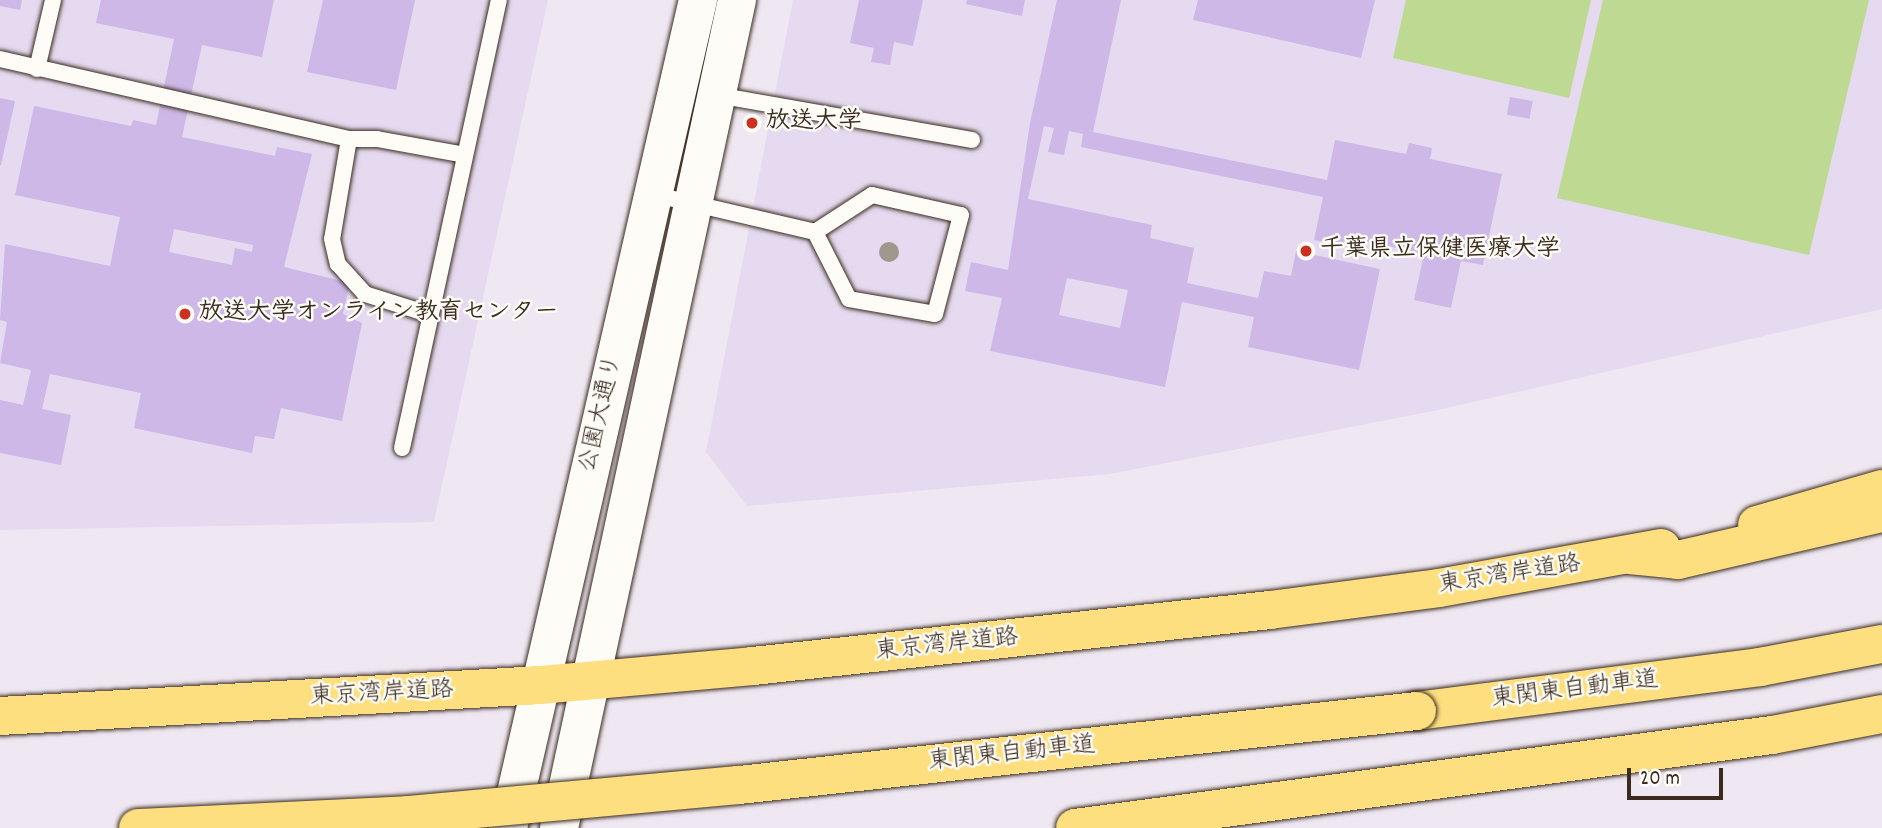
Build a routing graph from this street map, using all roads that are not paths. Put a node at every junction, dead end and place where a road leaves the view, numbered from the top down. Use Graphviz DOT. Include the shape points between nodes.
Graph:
graph roads {
  1 [pos="53,0"];
  2 [pos="499,0"];
  3 [pos="698,0"];
  4 [pos="737,0"];
  5 [pos="0,59"];
  6 [pos="37,69"];
  7 [pos="717,95"];
  8 [pos="349,139"];
  9 [pos="972,140"];
  10 [pos="466,155"];
  11 [pos="651,194"];
  12 [pos="695,203"];
  13 [pos="815,232"];
  14 [pos="431,315"];
  15 [pos="402,448"];
  16 [pos="1882,489"];
  17 [pos="1882,513"];
  18 [pos="1630,555"];
  19 [pos="1882,644"];
  20 [pos="590,682"];
  21 [pos="541,685"];
  22 [pos="1882,714"];
  23 [pos="0,716"];
  24 [pos="138,828"];
  25 [pos="508,828"];
  26 [pos="559,828"];
  27 [pos="1075,828"];
  1 -- 6 [label="lane"];
  2 -- 10 [label="lane"];
  3 -- 11 [label="street, 公園大通り"];
  4 -- 7 [label="street, 公園大通り"];
  5 -- 6 [label="lane"];
  6 -- 8 [label="lane"];
  7 -- 9 [label="lane"];
  7 -- 12 [label="street, 公園大通り"];
  8 -- 10 [label="lane" via="377,139"];
  8 -- 14 [label="lane" via="332,239 338,264 365,294"];
  10 -- 14 [label="lane"];
  11 -- 12 [label="lane"];
  11 -- 21 [label="street, 公園大通り"];
  12 -- 13 [label="lane"];
  12 -- 20 [label="street, 公園大通り"];
  13 -- 13 [label="lane" via="872,195 961,215 935,314 849,299"];
  14 -- 15 [label="lane"];
  16 -- 18 [label="highway, 東京湾岸道路"];
  17 -- 18 [label="highway" via="1678,559"];
  18 -- 20 [label="highway, 東京湾岸道路" via="1270,610"];
  19 -- 24 [label="highway, 東関東自動車道, bridge" via="1760,667 1417,711 436,813"];
  20 -- 21 [label="highway, 東京湾岸道路"];
  20 -- 26 [label="street, 公園大通り"];
  21 -- 23 [label="highway, 東京湾岸道路"];
  21 -- 25 [label="street, 公園大通り"];
  22 -- 27 [label="highway" via="1772,735"];
}
